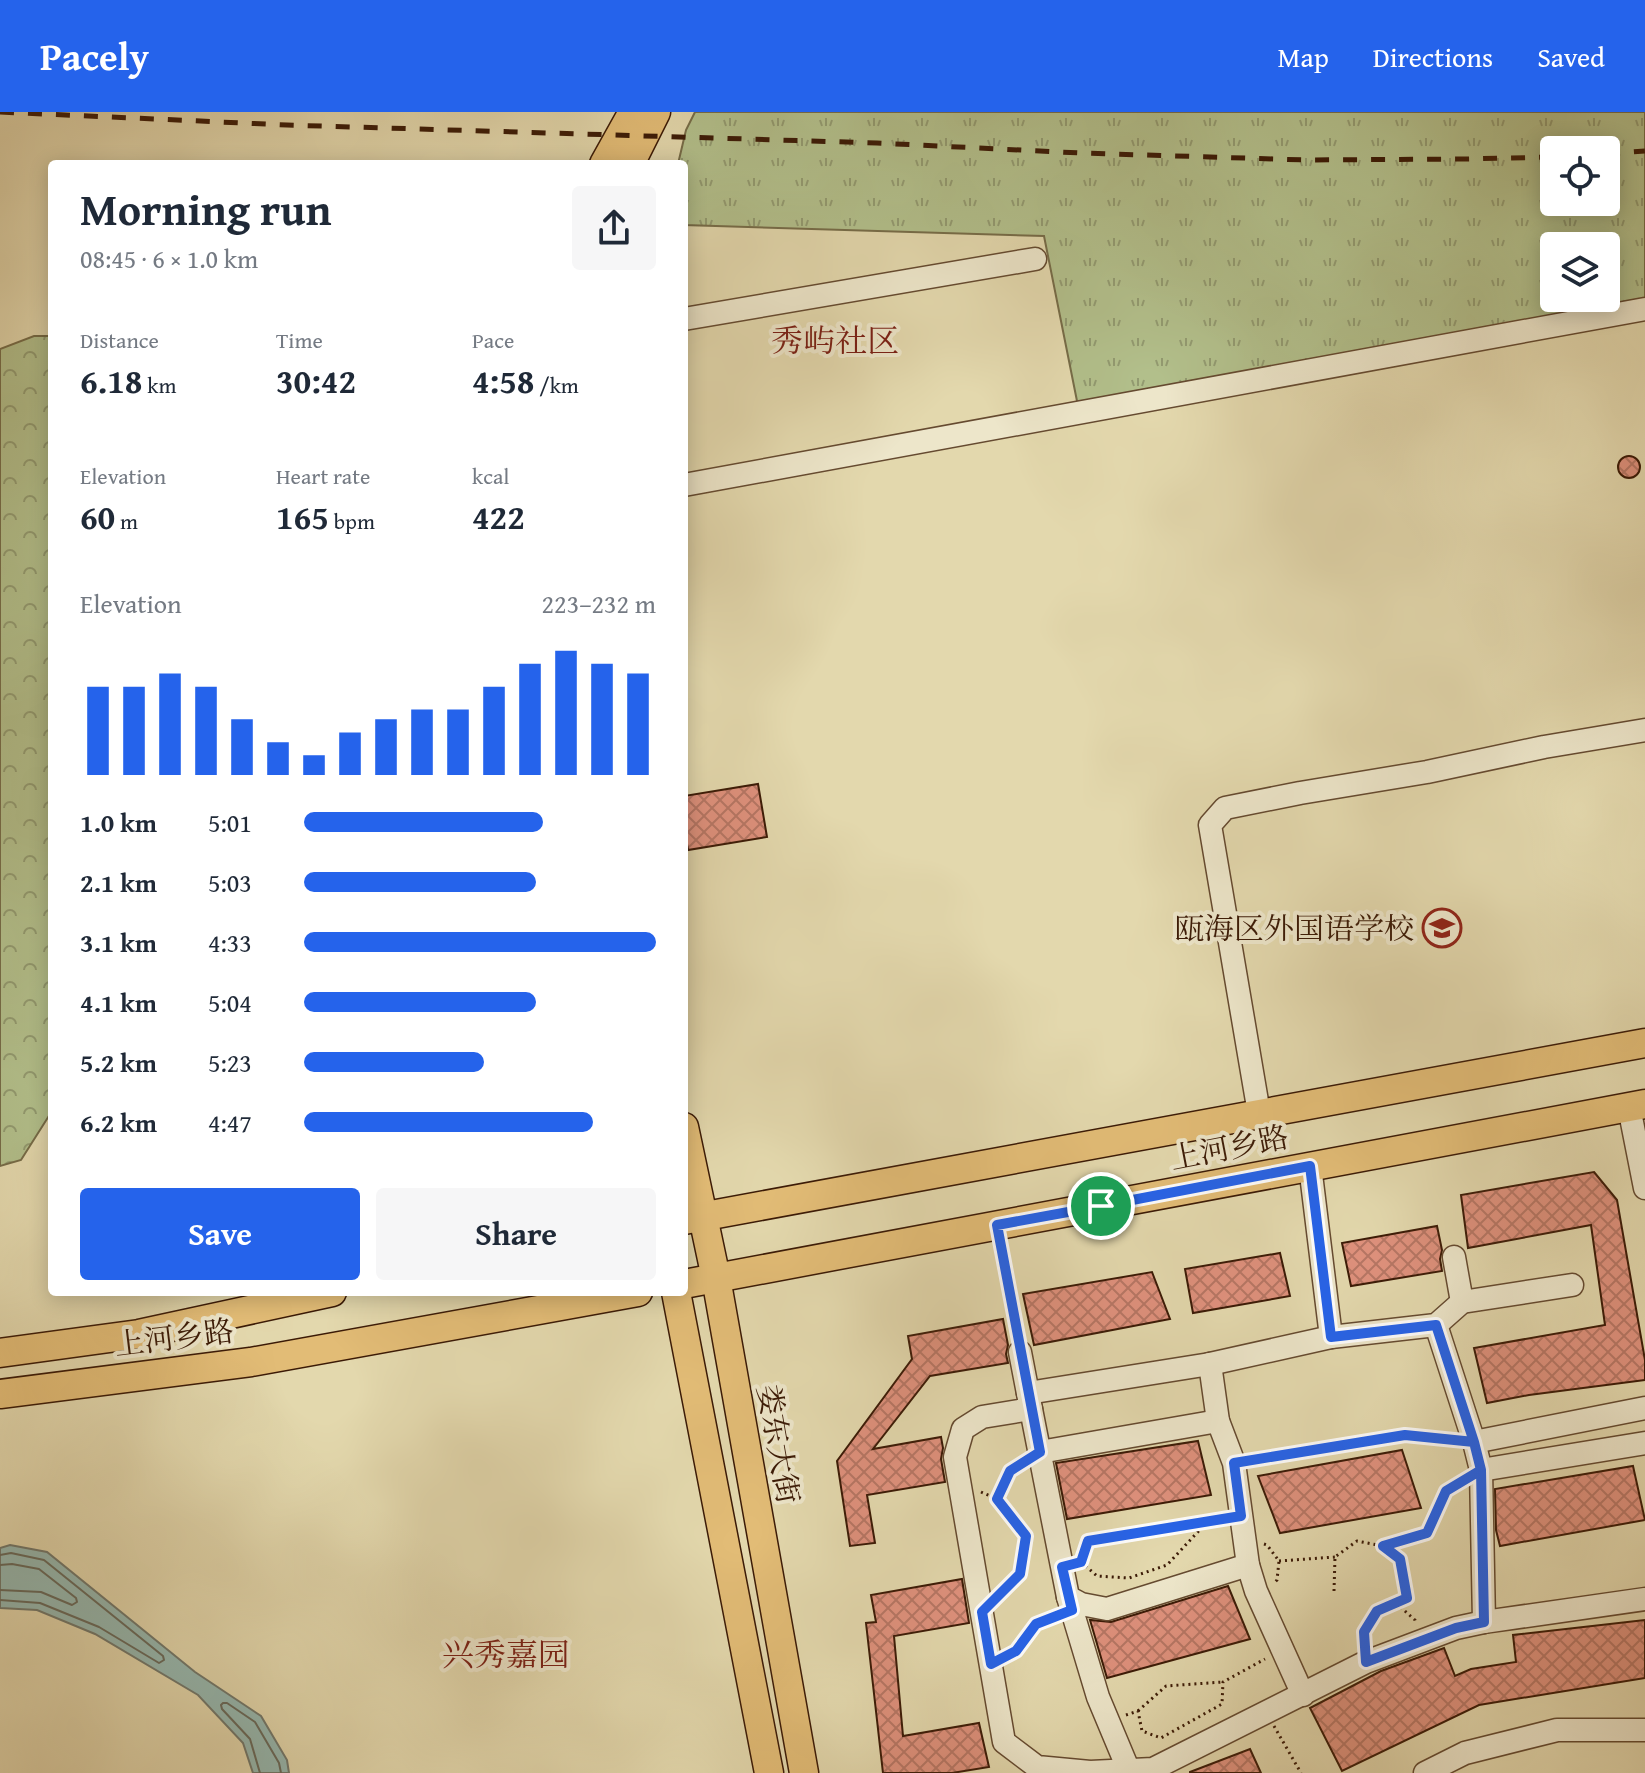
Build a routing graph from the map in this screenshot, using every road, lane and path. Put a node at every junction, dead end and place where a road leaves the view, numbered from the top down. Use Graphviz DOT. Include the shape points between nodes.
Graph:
graph roads {
  1 [pos="633,112"];
  2 [pos="656,112"];
  3 [pos="606,160"];
  4 [pos="632,160"];
  5 [pos="1035,259"];
  6 [pos="1645,309"];
  7 [pos="688,318"];
  8 [pos="688,484"];
  9 [pos="1645,730"];
  10 [pos="1645,1043"];
  11 [pos="1637,1105"];
  12 [pos="1259,1113"];
  13 [pos="1310,1166"];
  14 [pos="688,1167"];
  15 [pos="1645,1188"];
  16 [pos="693,1218"];
  17 [pos="997,1225"];
  18 [pos="1454,1257"];
  19 [pos="716,1278"];
  20 [pos="688,1283"];
  21 [pos="1572,1285"];
  22 [pos="314,1296"];
  23 [pos="616,1296"];
  24 [pos="677,1296"];
  25 [pos="1462,1302"];
  26 [pos="1436,1325"];
  27 [pos="1331,1337"];
  28 [pos="1020,1352"];
  29 [pos="0,1353"];
  30 [pos="1210,1364"];
  31 [pos="0,1394"];
  32 [pos="1030,1401"];
  33 [pos="1645,1408"];
  34 [pos="1218,1421"];
  35 [pos="1474,1442"];
  36 [pos="1645,1443"];
  37 [pos="1040,1452"];
  38 [pos="1234,1463"];
  39 [pos="1481,1470"];
  40 [pos="959,1481"];
  41 [pos="997,1499"];
  42 [pos="1241,1516"];
  43 [pos="1208,1521"];
  44 [pos="1383,1546"];
  45 [pos="1335,1557"];
  46 [pos="1279,1561"];
  47 [pos="1072,1564"];
  48 [pos="1248,1565"];
  49 [pos="1334,1591"];
  50 [pos="1645,1599"];
  51 [pos="1396,1603"];
  52 [pos="1070,1604"];
  53 [pos="982,1612"];
  54 [pos="1484,1622"];
  55 [pos="1419,1642"];
  56 [pos="1283,1650"];
  57 [pos="1366,1662"];
  58 [pos="991,1664"];
  59 [pos="1223,1682"];
  60 [pos="1303,1695"];
  61 [pos="1138,1711"];
  62 [pos="1266,1713"];
  63 [pos="1107,1720"];
  64 [pos="1645,1730"];
  65 [pos="1129,1771"];
  66 [pos="769,1773"];
  67 [pos="804,1773"];
  68 [pos="1301,1773"];
  69 [pos="1425,1773"];
  1 -- 3 [label="main road"];
  2 -- 4 [label="main road"];
  5 -- 7 [label="street"];
  6 -- 8 [label="street"];
  9 -- 12 [label="street" via="1225,808 1210,825"];
  10 -- 12 [label="main road, 上河乡路"];
  11 -- 13 [label="main road, 上河乡路"];
  11 -- 15 [label="street"];
  12 -- 16 [label="main road, 上河乡路"];
  13 -- 17 [label="main road, 上河乡路"];
  13 -- 27 [label="street"];
  14 -- 16 [label="main road, 娄东大街"];
  16 -- 19 [label="main road, 娄东大街"];
  17 -- 19 [label="main road, 上河乡路"];
  17 -- 28 [label="path"];
  18 -- 25 [label="street"];
  19 -- 20 [label="main road, 上河乡路"];
  19 -- 67 [label="main road, 娄东大街"];
  21 -- 25 [label="street"];
  22 -- 29 [label="main road, 上河乡路" via="139,1334"];
  23 -- 31 [label="main road, 上河乡路" via="251,1362"];
  24 -- 66 [label="main road"];
  25 -- 26 [label="street"];
  26 -- 27 [label="street"];
  26 -- 35 [label="street"];
  27 -- 30 [label="street"];
  28 -- 32 [label="street"];
  30 -- 32 [label="street"];
  30 -- 34 [label="street"];
  32 -- 37 [label="street"];
  32 -- 40 [label="street" via="963,1429 955,1457"];
  33 -- 35 [label="street"];
  34 -- 37 [label="street"];
  34 -- 38 [label="street"];
  35 -- 38 [label="path" via="1405,1435"];
  35 -- 39 [label="street"];
  36 -- 39 [label="street"];
  37 -- 41 [label="path" via="1010,1471"];
  37 -- 47 [label="street"];
  38 -- 42 [label="street"];
  39 -- 44 [label="path" via="1446,1491 1427,1533"];
  39 -- 54 [label="street"];
  40 -- 41 [label="path"];
  40 -- 53 [label="street"];
  41 -- 53 [label="path" via="1026,1536 1020,1574"];
  42 -- 43 [label="path"];
  42 -- 48 [label="street"];
  43 -- 47 [label="path" via="1088,1541"];
  43 -- 47 [label="path" via="1167,1565 1129,1578 1097,1576"];
  44 -- 45 [label="path" via="1357,1541"];
  44 -- 51 [label="path" via="1400,1559 1407,1598"];
  45 -- 46 [label="path"];
  45 -- 49 [label="path"];
  47 -- 52 [label="street"];
  48 -- 52 [label="street" via="1107,1609"];
  48 -- 56 [label="street"];
  50 -- 54 [label="street"];
  51 -- 55 [label="path" via="1415,1620"];
  51 -- 57 [label="path" via="1377,1611 1364,1632"];
  52 -- 58 [label="path" via="1036,1624 1016,1651"];
  52 -- 63 [label="street"];
  53 -- 58 [label="street"];
  54 -- 55 [label="street"];
  55 -- 57 [label="street"];
  56 -- 59 [label="path"];
  56 -- 60 [label="street"];
  57 -- 60 [label="street"];
  58 -- 65 [label="street" via="1004,1742 1037,1767"];
  59 -- 61 [label="path" via="1166,1686"];
  59 -- 61 [label="path" via="1222,1704 1161,1738 1142,1731"];
  60 -- 62 [label="street"];
  61 -- 63 [label="path"];
  62 -- 65 [label="street" via="1153,1769"];
  62 -- 68 [label="path"];
  63 -- 65 [label="street"];
  64 -- 69 [label="street" via="1557,1730 1465,1753"];
}
